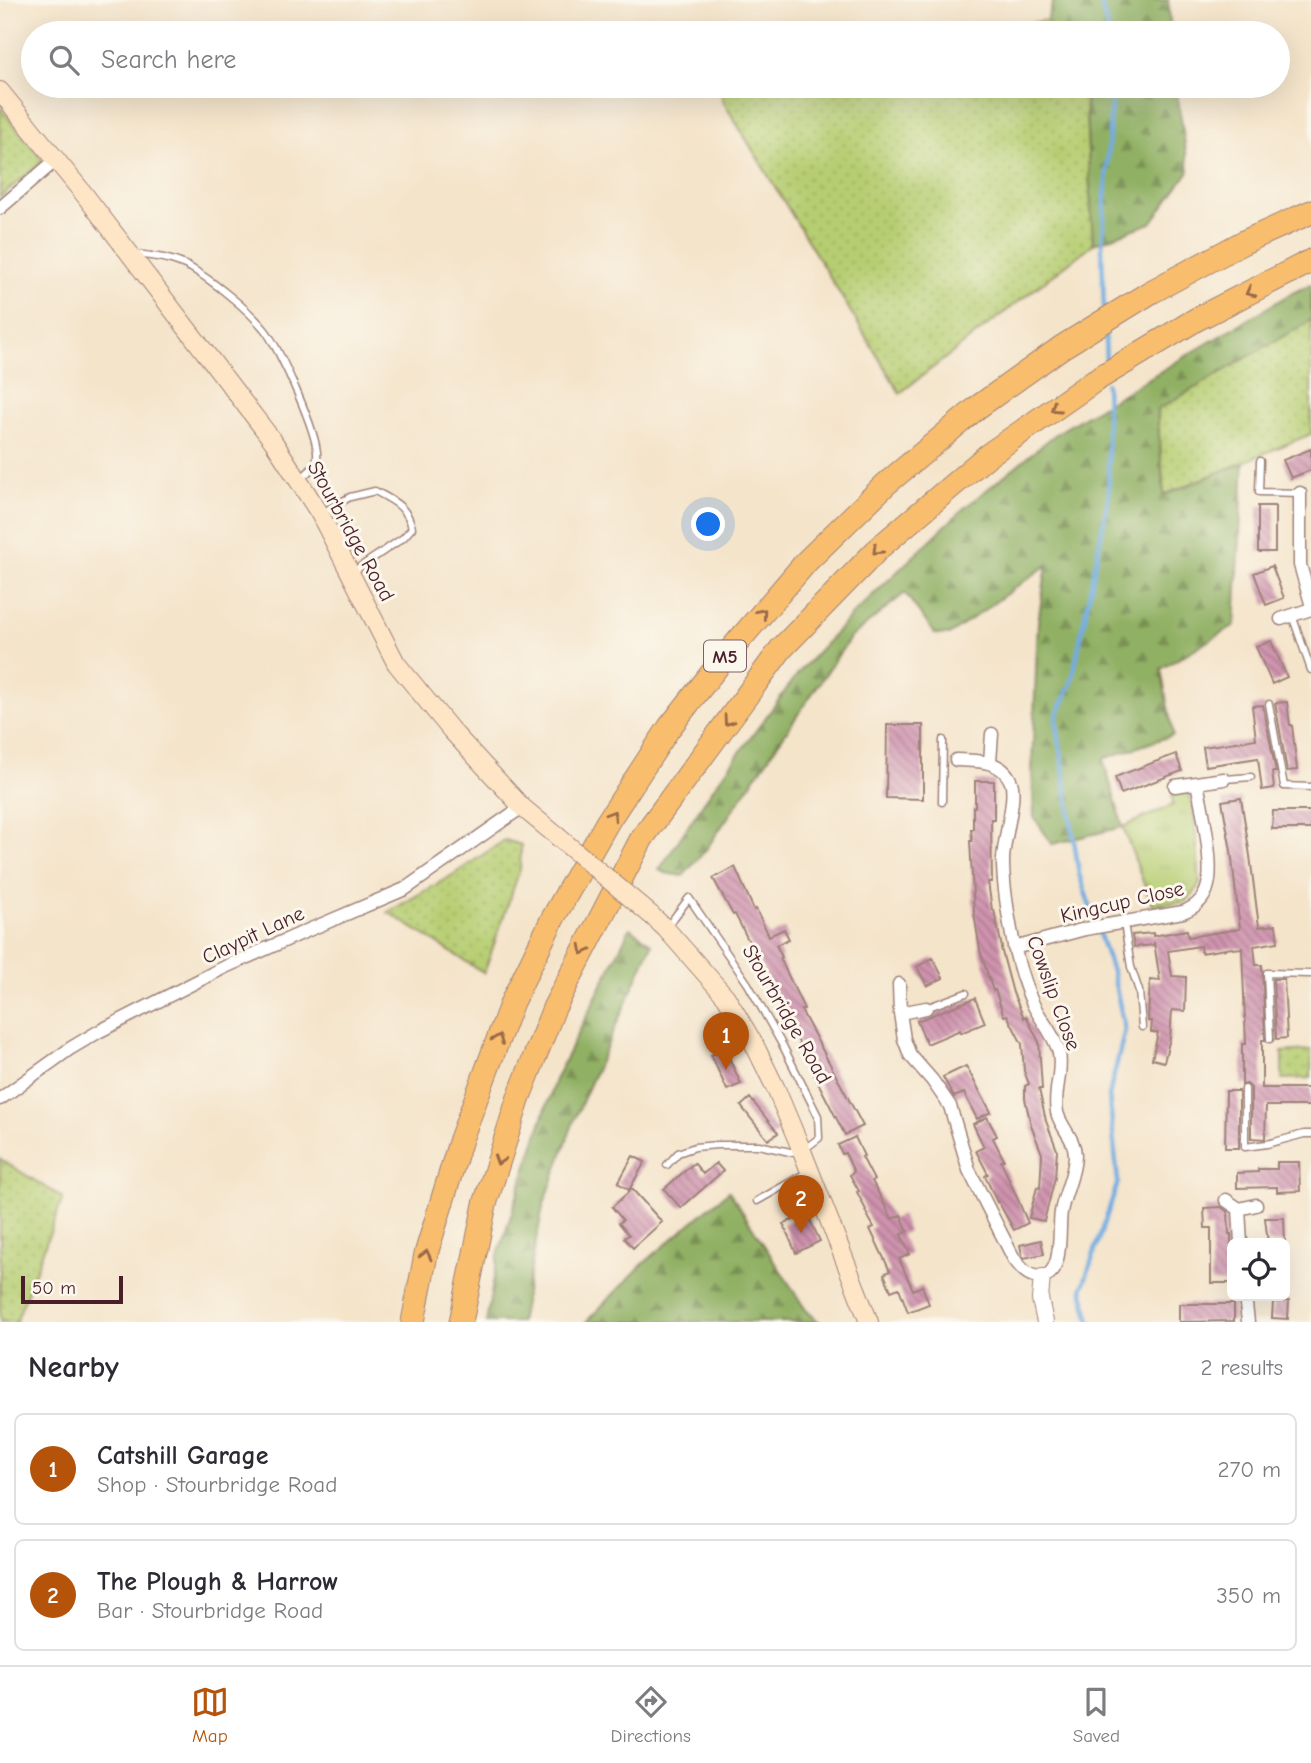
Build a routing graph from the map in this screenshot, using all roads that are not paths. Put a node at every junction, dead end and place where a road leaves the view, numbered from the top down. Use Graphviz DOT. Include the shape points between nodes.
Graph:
graph roads {
  1 [pos="0,91"];
  2 [pos="56,160"];
  3 [pos="0,208"];
  4 [pos="1311,212"];
  5 [pos="129,253"];
  6 [pos="1311,261"];
  7 [pos="1260,461"];
  8 [pos="299,479"];
  9 [pos="1300,492"];
  10 [pos="320,513"];
  11 [pos="350,574"];
  12 [pos="1311,603"];
  13 [pos="1311,609"];
  14 [pos="1287,617"];
  15 [pos="1311,670"];
  16 [pos="1269,704"];
  17 [pos="992,734"];
  18 [pos="943,740"];
  19 [pos="949,760"];
  20 [pos="989,762"];
  21 [pos="1251,776"];
  22 [pos="1224,779"];
  23 [pos="1197,783"];
  24 [pos="1175,786"];
  25 [pos="1311,787"];
  26 [pos="942,802"];
  27 [pos="522,807"];
  28 [pos="1124,923"];
  29 [pos="666,929"];
  30 [pos="1014,948"];
  31 [pos="1311,974"];
  32 [pos="899,984"];
  33 [pos="966,993"];
  34 [pos="926,1008"];
  35 [pos="900,1013"];
  36 [pos="1142,1027"];
  37 [pos="1270,1039"];
  38 [pos="1245,1089"];
  39 [pos="0,1099"];
  40 [pos="1311,1134"];
  41 [pos="802,1151"];
  42 [pos="667,1164"];
  43 [pos="810,1171"];
  44 [pos="1226,1200"];
  45 [pos="757,1201"];
  46 [pos="1256,1205"];
  47 [pos="1239,1209"];
  48 [pos="1241,1238"];
  49 [pos="1042,1277"];
  50 [pos="1246,1301"];
  51 [pos="413,1322"];
  52 [pos="461,1322"];
  53 [pos="869,1322"];
  54 [pos="1045,1322"];
  55 [pos="1248,1322"];
  1 -- 2 [label="main road, Stourbridge Road"];
  2 -- 3 [label="street"];
  2 -- 5 [label="main road, Stourbridge Road"];
  51 -- 4 [label="highway, M5, one-way" via="426,1254 461,1139 512,1002 608,821 669,728 723,659 807,561 886,484 978,407 1151,292"];
  5 -- 8 [label="main road, Stourbridge Road"];
  5 -- 8 [label="lane" via="167,258 191,268 264,330 285,366 314,440 315,464"];
  6 -- 52 [label="highway, M5, one-way" via="1116,367 987,456 880,547 781,649 642,838 554,1008 520,1094 485,1204"];
  7 -- 9 [label="lane" via="1259,492"];
  8 -- 10 [label="main road, Stourbridge Road"];
  9 -- 12 [label="street" via="1300,565"];
  10 -- 11 [label="main road, Stourbridge Road"];
  10 -- 11 [label="lane" via="350,497 375,491 405,510 410,519 412,527 403,538"];
  11 -- 27 [label="main road, Stourbridge Road" via="396,663"];
  13 -- 14 [label="street"];
  14 -- 15 [label="lane"];
  16 -- 25 [label="lane" via="1284,786"];
  17 -- 20 [label="street"];
  18 -- 19 [label="lane"];
  19 -- 20 [label="street"];
  19 -- 26 [label="lane"];
  20 -- 30 [label="street, Cowslip Close" via="1012,783 1003,861"];
  21 -- 22 [label="lane"];
  22 -- 23 [label="street"];
  23 -- 24 [label="street"];
  23 -- 28 [label="street, Kingcup Close" via="1210,865 1204,895 1196,906 1183,912"];
  27 -- 29 [label="main road, Stourbridge Road, bridge"];
  27 -- 39 [label="street, Claypit Lane" via="405,889 225,967 99,1032"];
  28 -- 30 [label="street, Kingcup Close"];
  28 -- 36 [label="lane"];
  29 -- 41 [label="main road, Stourbridge Road" via="726,997 776,1089"];
  29 -- 41 [label="lane, Stourbridge Road" via="688,898 748,984 818,1116 818,1138"];
  30 -- 49 [label="street, Cowslip Close" via="1031,1000 1056,1044 1060,1066 1057,1111 1075,1154 1060,1216 1059,1255 1050,1273"];
  31 -- 37 [label="lane" via="1267,973"];
  32 -- 35 [label="street"];
  33 -- 34 [label="lane"];
  34 -- 35 [label="street"];
  35 -- 49 [label="street" via="910,1055 950,1106 969,1170 1014,1259 1023,1270"];
  38 -- 40 [label="lane" via="1245,1147"];
  41 -- 42 [label="lane" via="759,1145 695,1147 678,1153"];
  41 -- 43 [label="main road, Stourbridge Road"];
  43 -- 45 [label="lane"];
  43 -- 53 [label="main road, Stourbridge Road"];
  44 -- 47 [label="street"];
  46 -- 47 [label="street"];
  47 -- 48 [label="street"];
  49 -- 54 [label="street"];
  50 -- 55 [label="street"];
}
